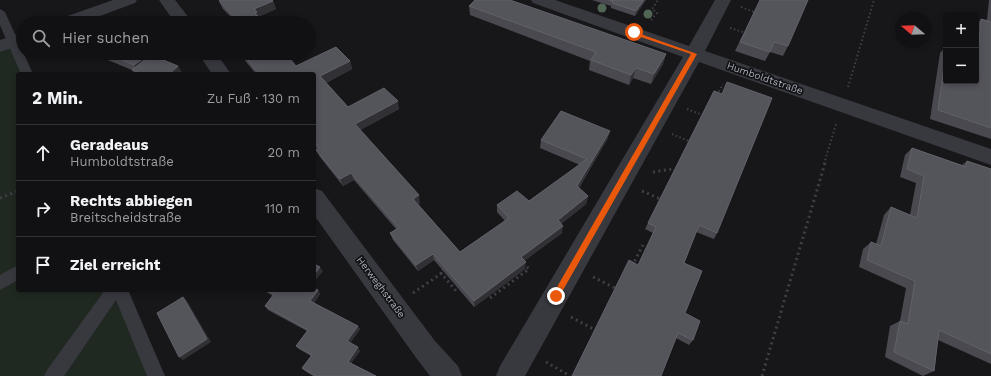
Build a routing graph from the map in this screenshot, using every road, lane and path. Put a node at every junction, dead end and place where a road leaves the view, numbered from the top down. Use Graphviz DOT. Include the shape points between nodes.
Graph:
graph roads {
  1 [pos="129,0"];
  2 [pos="167,0"];
  3 [pos="539,0"];
  4 [pos="658,0"];
  5 [pos="874,0"];
  6 [pos="731,3"];
  7 [pos="652,9"];
  8 [pos="0,12"];
  9 [pos="84,16"];
  10 [pos="179,16"];
  11 [pos="756,17"];
  12 [pos="728,27"];
  13 [pos="746,36"];
  14 [pos="12,42"];
  15 [pos="694,54"];
  16 [pos="20,60"];
  17 [pos="212,60"];
  18 [pos="26,72"];
  19 [pos="221,72"];
  20 [pos="846,94"];
  21 [pos="717,95"];
  22 [pos="715,99"];
  23 [pos="685,108"];
  24 [pos="837,121"];
  25 [pos="703,122"];
  26 [pos="671,134"];
  27 [pos="690,148"];
  28 [pos="991,157"];
  29 [pos="647,173"];
  30 [pos="676,176"];
  31 [pos="640,190"];
  32 [pos="16,191"];
  33 [pos="0,198"];
  34 [pos="316,200"];
  35 [pos="664,201"];
  36 [pos="643,245"];
  37 [pos="520,260"];
  38 [pos="446,267"];
  39 [pos="631,268"];
  40 [pos="16,273"];
  41 [pos="442,274"];
  42 [pos="587,274"];
  43 [pos="0,283"];
  44 [pos="620,291"];
  45 [pos="113,292"];
  46 [pos="121,292"];
  47 [pos="457,292"];
  48 [pos="407,297"];
  49 [pos="490,298"];
  50 [pos="565,314"];
  51 [pos="599,333"];
  52 [pos="541,359"];
  53 [pos="53,376"];
  54 [pos="156,376"];
  55 [pos="448,376"];
  56 [pos="510,376"];
  57 [pos="570,376"];
  58 [pos="762,376"];
  1 -- 9 [label="street"];
  2 -- 10 [label="street"];
  3 -- 15 [label="street, Humboldtstraße"];
  4 -- 7 [label="path"];
  5 -- 20 [label="path"];
  6 -- 11 [label="path" via="758,13"];
  6 -- 15 [label="street"];
  8 -- 14 [label="lane"];
  12 -- 13 [label="path" via="748,33"];
  15 -- 28 [label="street, Humboldtstraße"];
  15 -- 56 [label="street"];
  16 -- 18 [label="lane"];
  17 -- 19 [label="street"];
  21 -- 22 [label="path"];
  23 -- 25 [label="path" via="706,116"];
  24 -- 58 [label="path"];
  26 -- 27 [label="path" via="693,143"];
  29 -- 30 [label="path" via="672,169 679,171"];
  31 -- 35 [label="path"];
  32 -- 33 [label="path"];
  34 -- 55 [label="street, Herweghstraße" via="426,350"];
  36 -- 39 [label="path"];
  37 -- 49 [label="path" via="529,269"];
  38 -- 41 [label="path" via="440,272"];
  40 -- 43 [label="lane"];
  41 -- 47 [label="path"];
  41 -- 48 [label="path"];
  42 -- 44 [label="path"];
  45 -- 53 [label="lane"];
  46 -- 54 [label="lane"];
  50 -- 51 [label="path"];
  52 -- 57 [label="path"];
}
